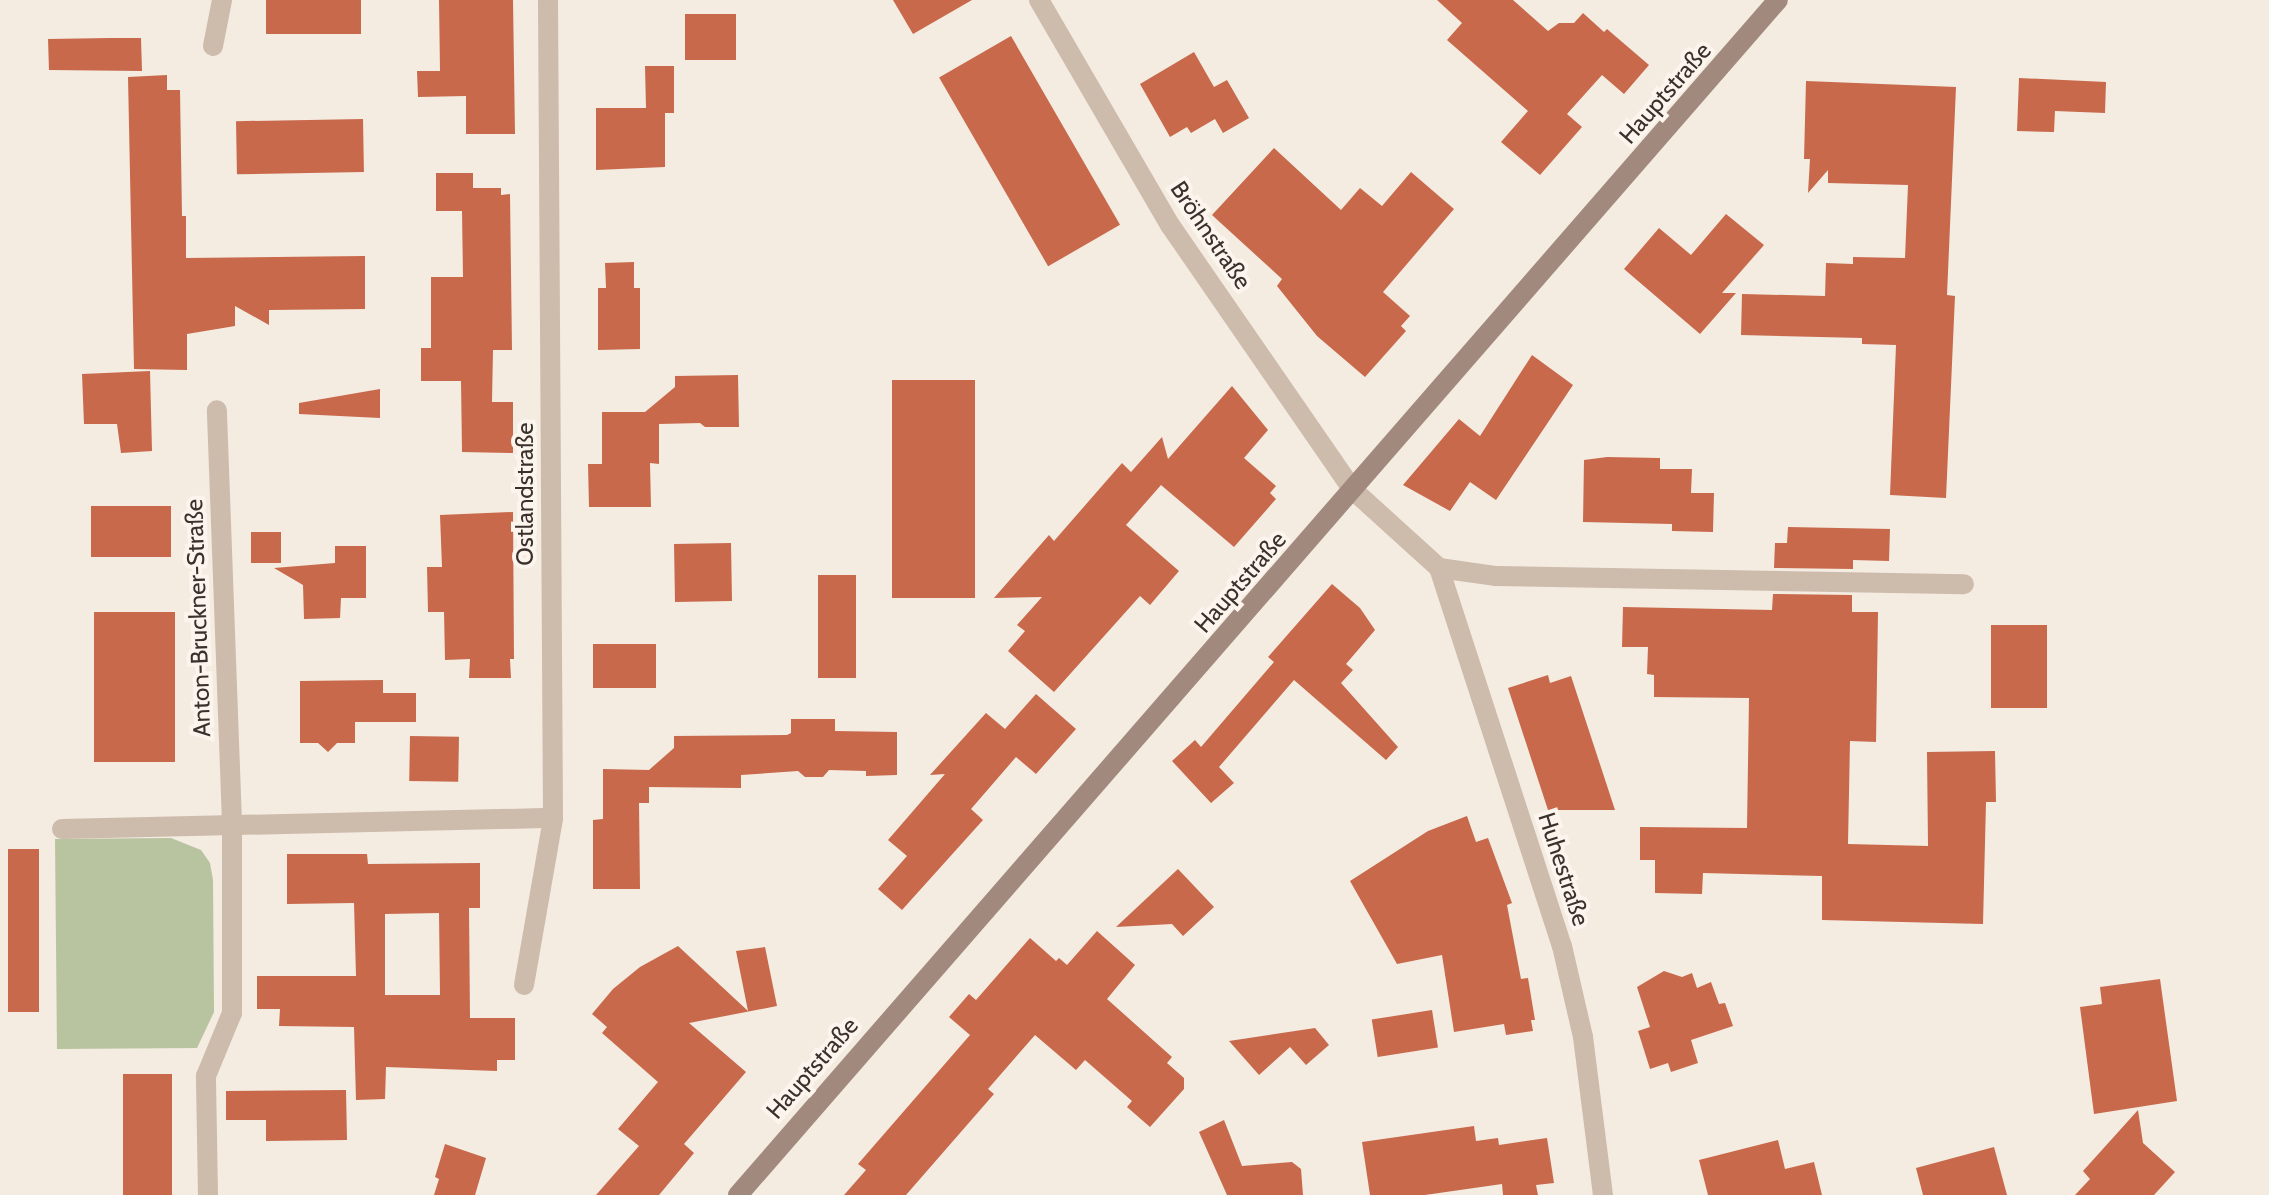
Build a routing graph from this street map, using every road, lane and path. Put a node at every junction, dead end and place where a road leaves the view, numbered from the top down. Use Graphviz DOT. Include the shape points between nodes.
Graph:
graph roads {
  1 [pos="222,0"];
  2 [pos="548,0"];
  3 [pos="1039,0"];
  4 [pos="1778,0"];
  5 [pos="213,46"];
  6 [pos="217,410"];
  7 [pos="1353,490"];
  8 [pos="1439,568"];
  9 [pos="1964,584"];
  10 [pos="553,818"];
  11 [pos="232,823"];
  12 [pos="62,829"];
  13 [pos="524,985"];
  14 [pos="208,1195"];
  15 [pos="738,1195"];
  16 [pos="1603,1195"];
  1 -- 5 [label="street"];
  2 -- 10 [label="street, Ostlandstraße"];
  3 -- 7 [label="street, Bröhnstraße" via="1170,225"];
  4 -- 7 [label="street, Hauptstraße"];
  6 -- 11 [label="street, Anton-Bruckner-Straße"];
  7 -- 8 [label="street, Huhestraße"];
  7 -- 15 [label="street, Hauptstraße"];
  8 -- 9 [label="street" via="1496,576"];
  8 -- 16 [label="street, Huhestraße" via="1562,946 1583,1037"];
  10 -- 11 [label="street"];
  10 -- 13 [label="street, Ostlandstraße"];
  11 -- 12 [label="street"];
  11 -- 14 [label="street, Anton-Bruckner-Straße" via="232,1013 206,1076"];
}
